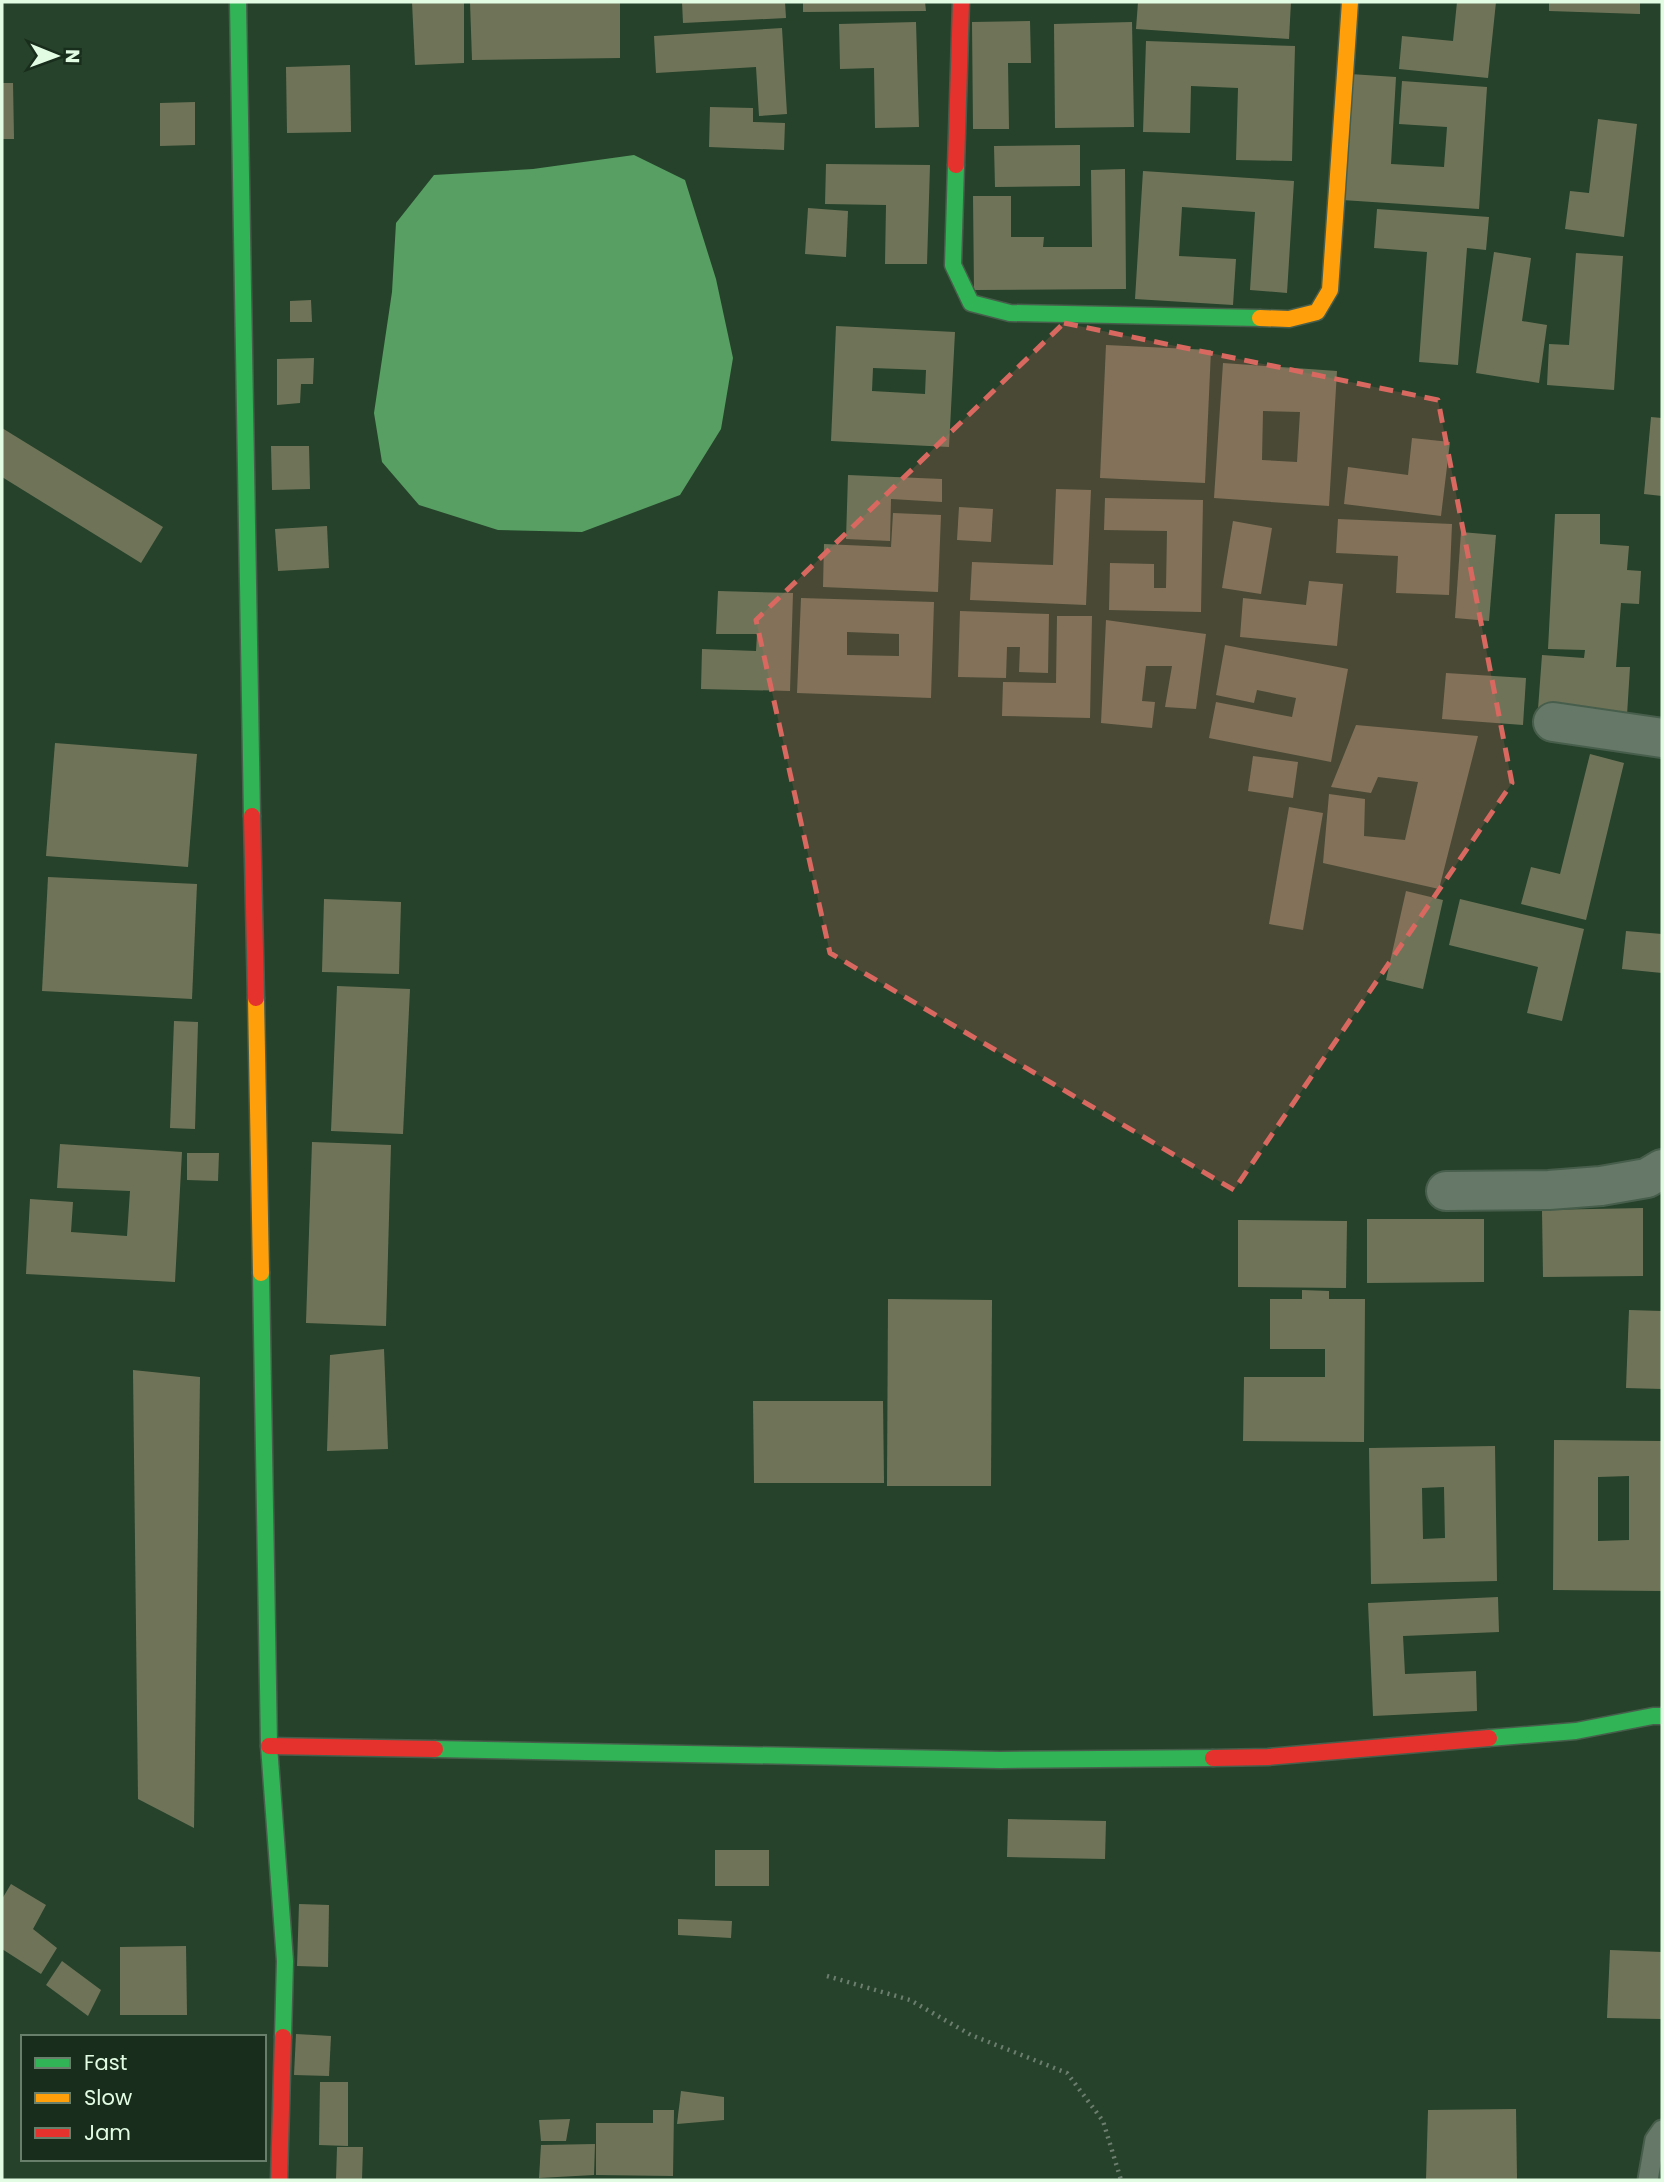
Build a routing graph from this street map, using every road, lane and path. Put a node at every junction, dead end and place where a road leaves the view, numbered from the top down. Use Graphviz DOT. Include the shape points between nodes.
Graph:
graph roads {
  1 [pos="238,2"];
  2 [pos="961,2"];
  3 [pos="1350,2"];
  4 [pos="1552,722"];
  5 [pos="1662,738"];
  6 [pos="1662,1169"];
  7 [pos="1446,1191"];
  8 [pos="1662,1716"];
  9 [pos="270,1746"];
  10 [pos="827,1976"];
  11 [pos="1662,2130"];
  12 [pos="279,2180"];
  13 [pos="1121,2180"];
  14 [pos="1648,2180"];
  1 -- 9 [label="street"];
  2 -- 3 [label="street" via="953,265 971,303 1010,313 1289,319 1317,312 1330,290"];
  4 -- 5 [label="street"];
  6 -- 7 [label="street" via="1647,1178 1601,1186"];
  8 -- 9 [label="street" via="1576,1731 1268,1757 1000,1760"];
  9 -- 12 [label="street" via="285,1961"];
  10 -- 13 [label="path" via="910,2000 971,2035 1067,2073 1103,2121"];
  11 -- 14 [label="lane" via="1655,2140"];
}
